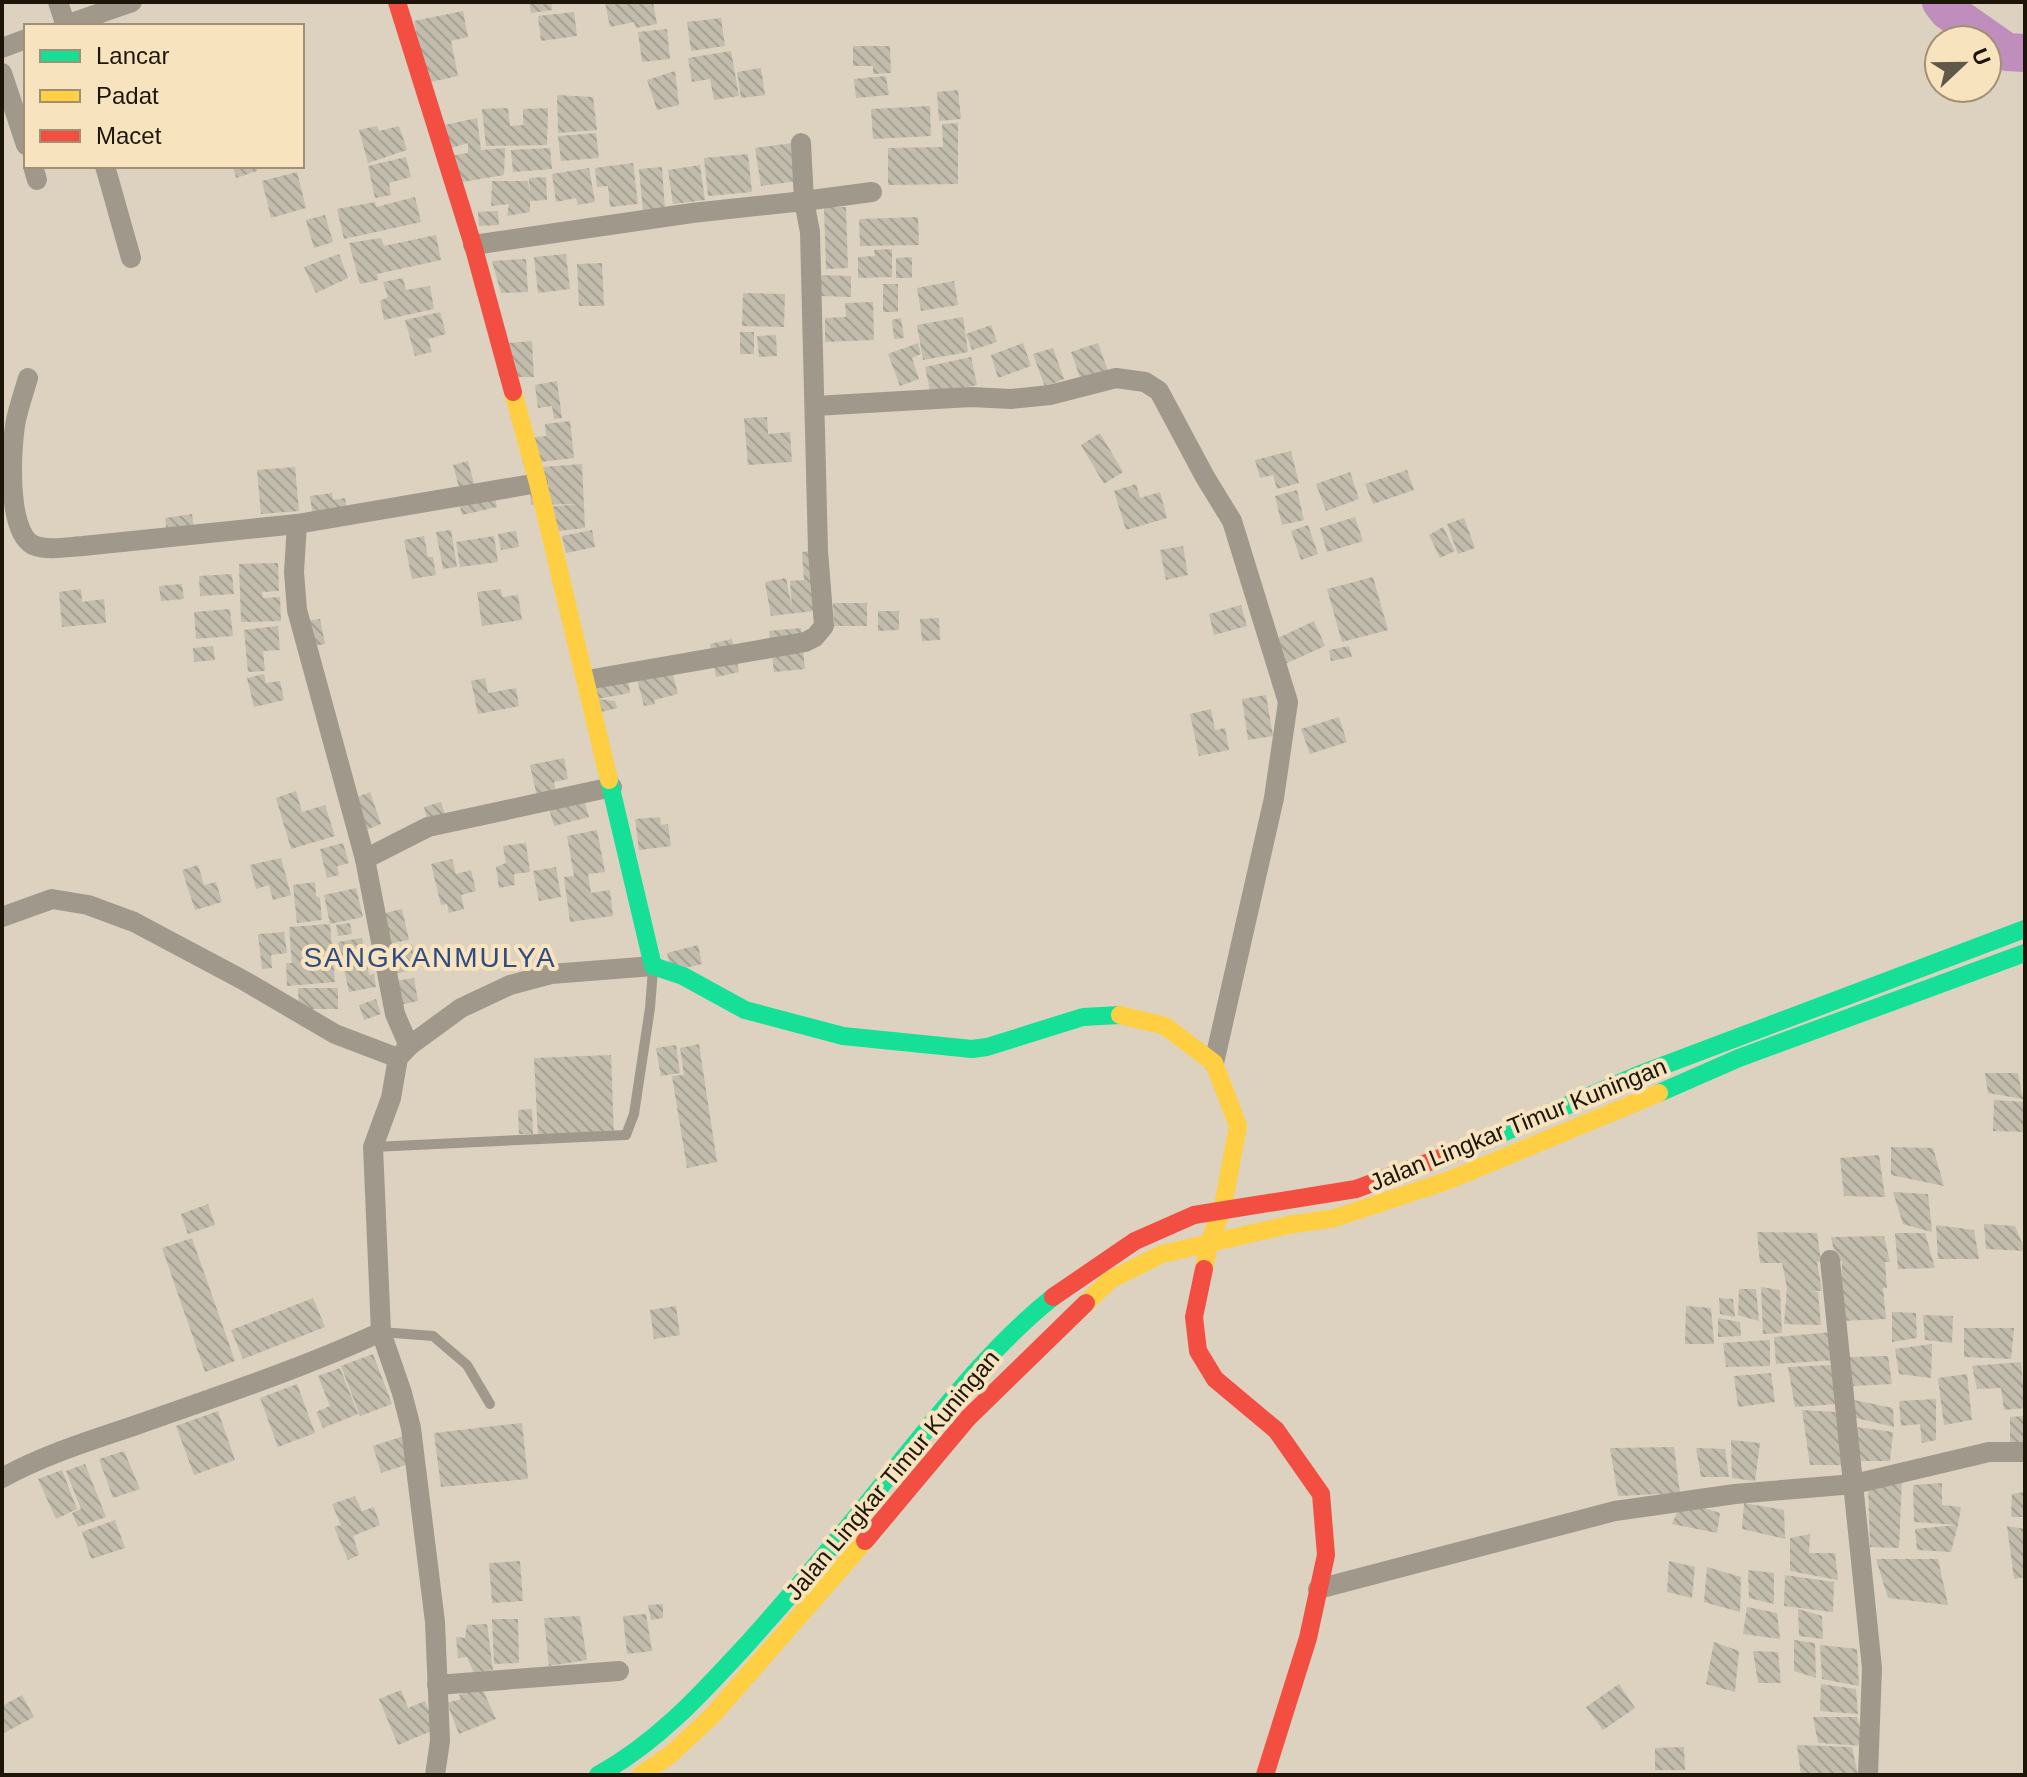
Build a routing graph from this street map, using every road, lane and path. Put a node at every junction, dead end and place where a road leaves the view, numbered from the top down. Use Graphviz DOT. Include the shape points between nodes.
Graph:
graph roads {
  1 [pos="58,2"];
  2 [pos="132,2"];
  3 [pos="397,2"];
  4 [pos="64,24"];
  5 [pos="71,24"];
  6 [pos="24,40"];
  7 [pos="2,48"];
  8 [pos="2,73"];
  9 [pos="24,139"];
  10 [pos="801,143"];
  11 [pos="106,168"];
  12 [pos="872,192"];
  13 [pos="804,201"];
  14 [pos="473,245"];
  15 [pos="131,258"];
  16 [pos="28,378"];
  17 [pos="815,406"];
  18 [pos="538,483"];
  19 [pos="297,524"];
  20 [pos="587,680"];
  21 [pos="612,787"];
  22 [pos="365,859"];
  23 [pos="2,917"];
  24 [pos="2025,929"];
  25 [pos="2025,953"];
  26 [pos="653,966"];
  27 [pos="403,1052"];
  28 [pos="1214,1063"];
  29 [pos="373,1147"];
  30 [pos="1222,1211"];
  31 [pos="1209,1242"];
  32 [pos="1830,1260"];
  33 [pos="381,1332"];
  34 [pos="490,1404"];
  35 [pos="2025,1452"];
  36 [pos="2,1478"];
  37 [pos="1854,1484"];
  38 [pos="1318,1589"];
  39 [pos="619,1671"];
  40 [pos="437,1685"];
  41 [pos="435,1775"];
  42 [pos="598,1775"];
  43 [pos="641,1775"];
  44 [pos="1265,1775"];
  45 [pos="1868,1775"];
  1 -- 4 [label="street"];
  2 -- 5 [label="street"];
  3 -- 14 [label="main road"];
  6 -- 7 [label="street"];
  8 -- 9 [label="street"];
  10 -- 13 [label="street"];
  11 -- 15 [label="street"];
  12 -- 13 [label="street"];
  13 -- 14 [label="street"];
  13 -- 17 [label="street" via="810,232"];
  14 -- 18 [label="main road"];
  16 -- 19 [label="street" via="16,421 11,472 13,503 25,537 34,545 51,548"];
  17 -- 20 [label="street" via="824,626 815,637"];
  17 -- 28 [label="street" via="1011,399 1116,378 1145,382 1159,391 1232,521 1288,702 1274,798"];
  18 -- 19 [label="street"];
  18 -- 20 [label="main road"];
  19 -- 22 [label="street" via="297,610"];
  20 -- 21 [label="main road"];
  21 -- 22 [label="street" via="428,827"];
  21 -- 26 [label="main road"];
  22 -- 27 [label="street"];
  23 -- 27 [label="street" via="52,899 88,905 134,922 335,1034"];
  24 -- 30 [label="main road, Jalan Lingkar Timur Kuningan" via="1638,1075 1434,1162 1356,1189"];
  25 -- 31 [label="main road, Jalan Lingkar Timur Kuningan" via="1739,1058 1447,1181 1335,1218"];
  26 -- 27 [label="street" via="551,974 510,985 461,1008"];
  26 -- 28 [label="main road" via="745,1010 843,1036 972,1049 1083,1017 1123,1015 1165,1026"];
  26 -- 29 [label="lane" via="634,1114 626,1135"];
  27 -- 29 [label="street"];
  28 -- 30 [label="main road" via="1238,1126"];
  29 -- 33 [label="street"];
  30 -- 31 [label="main road"];
  30 -- 42 [label="main road, Jalan Lingkar Timur Kuningan" via="1169,1223 1131,1242 1052,1299 978,1368 797,1588 691,1706 624,1762"];
  31 -- 38 [label="main road" via="1194,1317 1198,1351 1215,1379 1276,1430 1321,1494 1326,1555"];
  31 -- 43 [label="main road, Jalan Lingkar Timur Kuningan" via="1162,1254 1095,1291 968,1418 712,1716"];
  32 -- 37 [label="street"];
  33 -- 34 [label="lane" via="433,1336 467,1365"];
  33 -- 36 [label="street" via="318,1361 88,1441"];
  33 -- 40 [label="street" via="411,1428 435,1622"];
  35 -- 37 [label="street" via="1989,1452"];
  37 -- 38 [label="street" via="1615,1511"];
  37 -- 45 [label="street" via="1872,1668"];
  38 -- 44 [label="main road"];
  39 -- 40 [label="street"];
  40 -- 41 [label="street" via="440,1741"];
}
